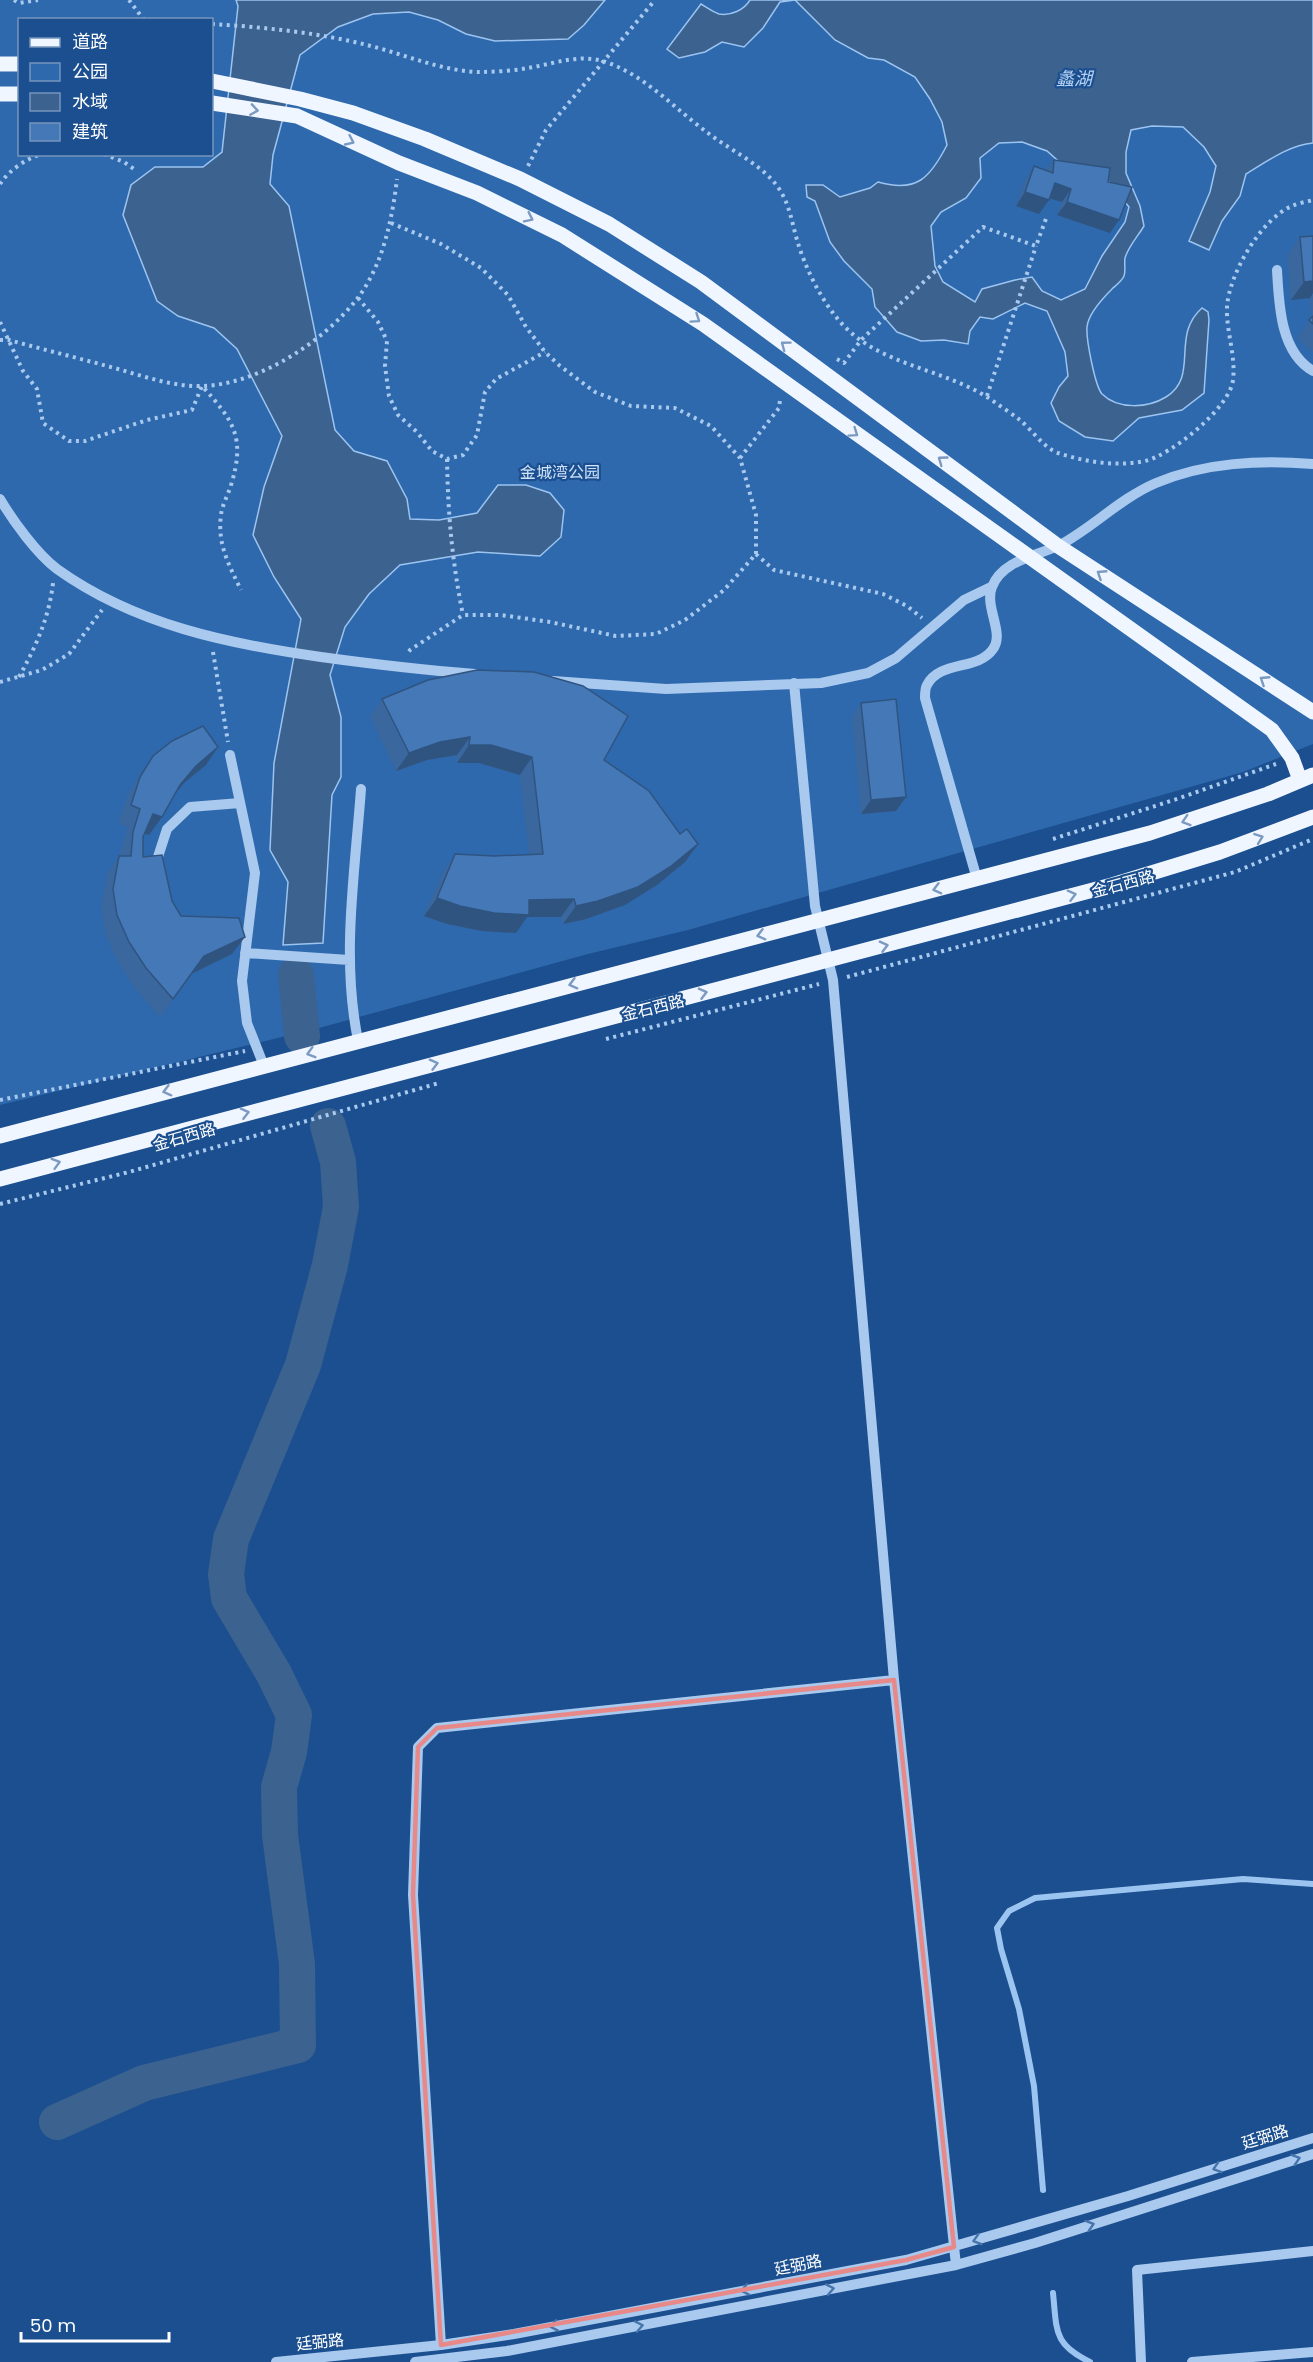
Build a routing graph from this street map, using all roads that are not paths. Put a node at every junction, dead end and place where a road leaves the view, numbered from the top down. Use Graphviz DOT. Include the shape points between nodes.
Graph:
graph roads {
  1 [pos="0,64"];
  2 [pos="18,64"];
  3 [pos="214,81"];
  4 [pos="0,94"];
  5 [pos="18,94"];
  6 [pos="213,103"];
  7 [pos="1277,270"];
  8 [pos="1313,372"];
  9 [pos="1313,464"];
  10 [pos="0,499"];
  11 [pos="1058,546"];
  12 [pos="1028,557"];
  13 [pos="992,588"];
  14 [pos="482,675"];
  15 [pos="541,680"];
  16 [pos="794,683"];
  17 [pos="1313,712"];
  18 [pos="230,755"];
  19 [pos="1306,777"];
  20 [pos="361,789"];
  21 [pos="240,803"];
  22 [pos="1313,817"];
  23 [pos="158,876"];
  24 [pos="977,879"];
  25 [pos="818,920"];
  26 [pos="245,952"];
  27 [pos="349,960"];
  28 [pos="828,961"];
  29 [pos="358,1040"];
  30 [pos="264,1066"];
  31 [pos="0,1136"];
  32 [pos="0,1179"];
  33 [pos="894,1680"];
  34 [pos="1313,2138"];
  35 [pos="1313,2154"];
  36 [pos="954,2247"];
  37 [pos="1313,2251"];
  38 [pos="956,2265"];
  39 [pos="441,2345"];
  40 [pos="1312,2356"];
  41 [pos="276,2362"];
  42 [pos="416,2362"];
  43 [pos="1141,2362"];
  44 [pos="1192,2362"];
  1 -- 2 [label="main road"];
  11 -- 3 [label="main road, one-way" via="701,282 609,224 520,179 425,139 353,113"];
  4 -- 5 [label="main road"];
  6 -- 12 [label="main road, one-way" via="297,116 399,163 477,193 562,235 703,324"];
  7 -- 8 [label="street" via="1281,324 1302,365"];
  9 -- 11 [label="street" via="1243,461 1155,483"];
  10 -- 14 [label="street" via="14,522 55,567 109,599 157,621 211,638 275,650"];
  11 -- 12 [label="street"];
  17 -- 11 [label="main road, one-way"];
  12 -- 13 [label="street" via="1004,570"];
  12 -- 19 [label="main road" via="1272,730"];
  13 -- 16 [label="street" via="964,600 896,658 868,672 821,683"];
  13 -- 24 [label="street" via="990,612 998,634 995,648 984,659 939,672 927,685 925,698"];
  15 -- 16 [label="street" via="666,689"];
  16 -- 25 [label="street"];
  18 -- 21 [label="street"];
  19 -- 24 [label="main road, one-way" via="1268,794 1150,833"];
  20 -- 27 [label="street"];
  21 -- 23 [label="street" via="190,807 167,829 155,866"];
  21 -- 26 [label="street" via="255,873 243,926"];
  28 -- 22 [label="main road, 金石西路, one-way" via="1112,885 1220,852"];
  24 -- 25 [label="main road, one-way"];
  25 -- 28 [label="street"];
  25 -- 29 [label="main road, one-way"];
  26 -- 27 [label="street"];
  26 -- 30 [label="street" via="242,981 247,1023"];
  27 -- 29 [label="street" via="351,1009"];
  32 -- 28 [label="main road, 金石西路, one-way"];
  28 -- 33 [label="street" via="833,980"];
  29 -- 30 [label="main road, one-way"];
  30 -- 31 [label="main road, one-way"];
  33 -- 36 [label="street"];
  33 -- 39 [label="street" via="437,1728 418,1747 413,1895"];
  34 -- 36 [label="street, 廷弼路, one-way"];
  38 -- 35 [label="street, 廷弼路, one-way"];
  36 -- 38 [label="street"];
  36 -- 39 [label="street, 廷弼路, one-way" via="906,2260"];
  37 -- 43 [label="street" via="1137,2270"];
  42 -- 38 [label="street, 廷弼路, one-way" via="507,2351"];
  39 -- 41 [label="street, 廷弼路"];
  40 -- 44 [label="street"];
}
